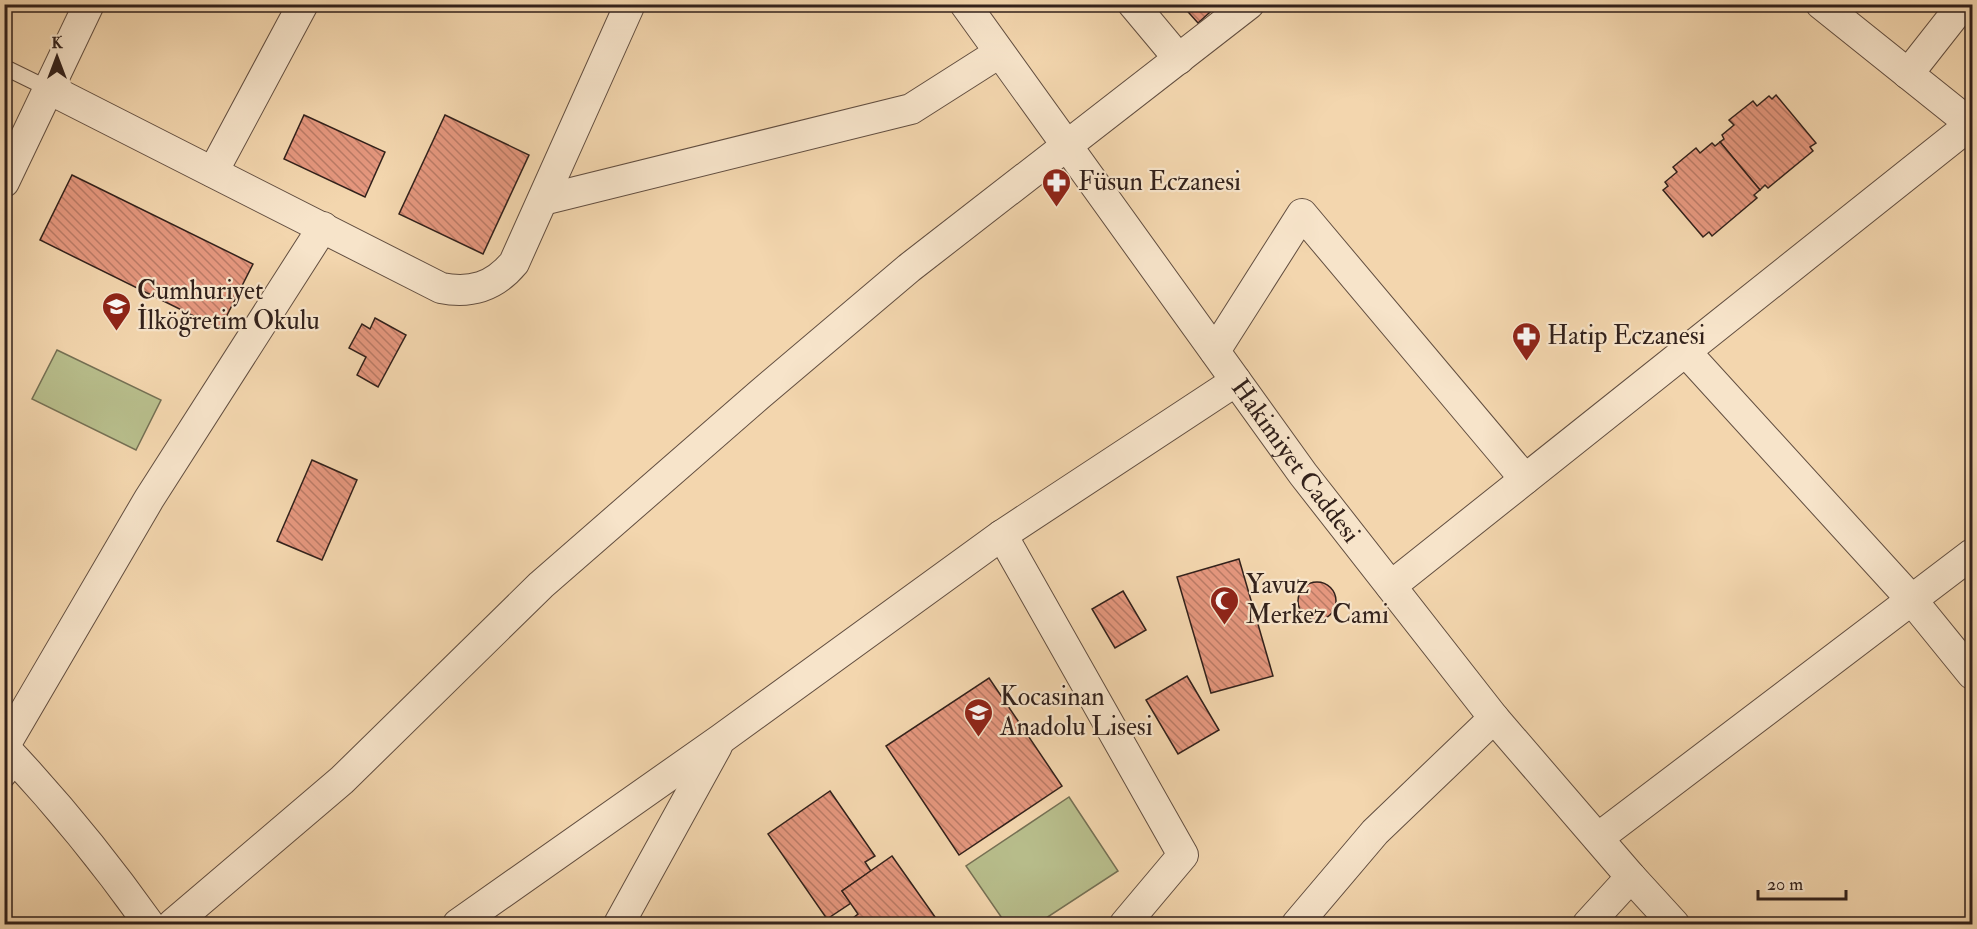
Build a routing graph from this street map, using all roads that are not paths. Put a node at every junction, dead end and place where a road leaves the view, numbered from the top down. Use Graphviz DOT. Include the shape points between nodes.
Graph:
graph roads {
  1 [pos="89,4"];
  2 [pos="303,4"];
  3 [pos="630,4"];
  4 [pos="964,4"];
  5 [pos="1133,4"];
  6 [pos="1249,4"];
  7 [pos="1821,4"];
  8 [pos="1963,4"];
  9 [pos="999,53"];
  10 [pos="1179,58"];
  11 [pos="4,68"];
  12 [pos="1908,74"];
  13 [pos="49,89"];
  14 [pos="1972,124"];
  15 [pos="1066,146"];
  16 [pos="213,172"];
  17 [pos="4,182"];
  18 [pos="543,200"];
  19 [pos="323,227"];
  20 [pos="1215,351"];
  21 [pos="1686,351"];
  22 [pos="1236,381"];
  23 [pos="1525,479"];
  24 [pos="1002,535"];
  25 [pos="1972,554"];
  26 [pos="1390,586"];
  27 [pos="1911,599"];
  28 [pos="1972,674"];
  29 [pos="1494,718"];
  30 [pos="721,739"];
  31 [pos="8,760"];
  32 [pos="1598,838"];
  33 [pos="1631,877"];
  34 [pos="149,924"];
  35 [pos="173,924"];
  36 [pos="458,924"];
  37 [pos="618,924"];
  38 [pos="1125,924"];
  39 [pos="1298,924"];
  40 [pos="1588,924"];
  41 [pos="1674,924"];
  1 -- 13 [label="street"];
  2 -- 16 [label="street"];
  3 -- 18 [label="street"];
  4 -- 9 [label="street, Hakimiyet Caddesi"];
  5 -- 10 [label="street"];
  6 -- 10 [label="street"];
  7 -- 12 [label="street"];
  8 -- 12 [label="street"];
  9 -- 15 [label="street, Hakimiyet Caddesi"];
  9 -- 18 [label="street" via="911,110"];
  10 -- 15 [label="street"];
  11 -- 13 [label="lane"];
  12 -- 14 [label="street"];
  13 -- 16 [label="street"];
  13 -- 17 [label="street"];
  14 -- 21 [label="street"];
  15 -- 20 [label="street, Hakimiyet Caddesi"];
  15 -- 35 [label="street" via="909,268 759,394 541,585 342,780"];
  16 -- 19 [label="street"];
  18 -- 19 [label="street" via="514,263 495,282 469,291 441,288"];
  19 -- 31 [label="street" via="149,499"];
  20 -- 22 [label="street, Hakimiyet Caddesi"];
  20 -- 23 [label="street" via="1302,214"];
  21 -- 23 [label="street"];
  21 -- 27 [label="street"];
  22 -- 24 [label="street"];
  22 -- 26 [label="street, Hakimiyet Caddesi"];
  23 -- 26 [label="street"];
  24 -- 30 [label="street"];
  24 -- 38 [label="street" via="1183,855"];
  25 -- 27 [label="street"];
  26 -- 29 [label="street, Hakimiyet Caddesi"];
  27 -- 28 [label="street"];
  27 -- 32 [label="street"];
  29 -- 32 [label="street, Hakimiyet Caddesi"];
  29 -- 39 [label="street" via="1375,831"];
  30 -- 36 [label="street"];
  30 -- 37 [label="street"];
  31 -- 34 [label="street" via="92,846"];
  32 -- 33 [label="street, Hakimiyet Caddesi"];
  33 -- 40 [label="street"];
  33 -- 41 [label="street, Hakimiyet Caddesi"];
}
